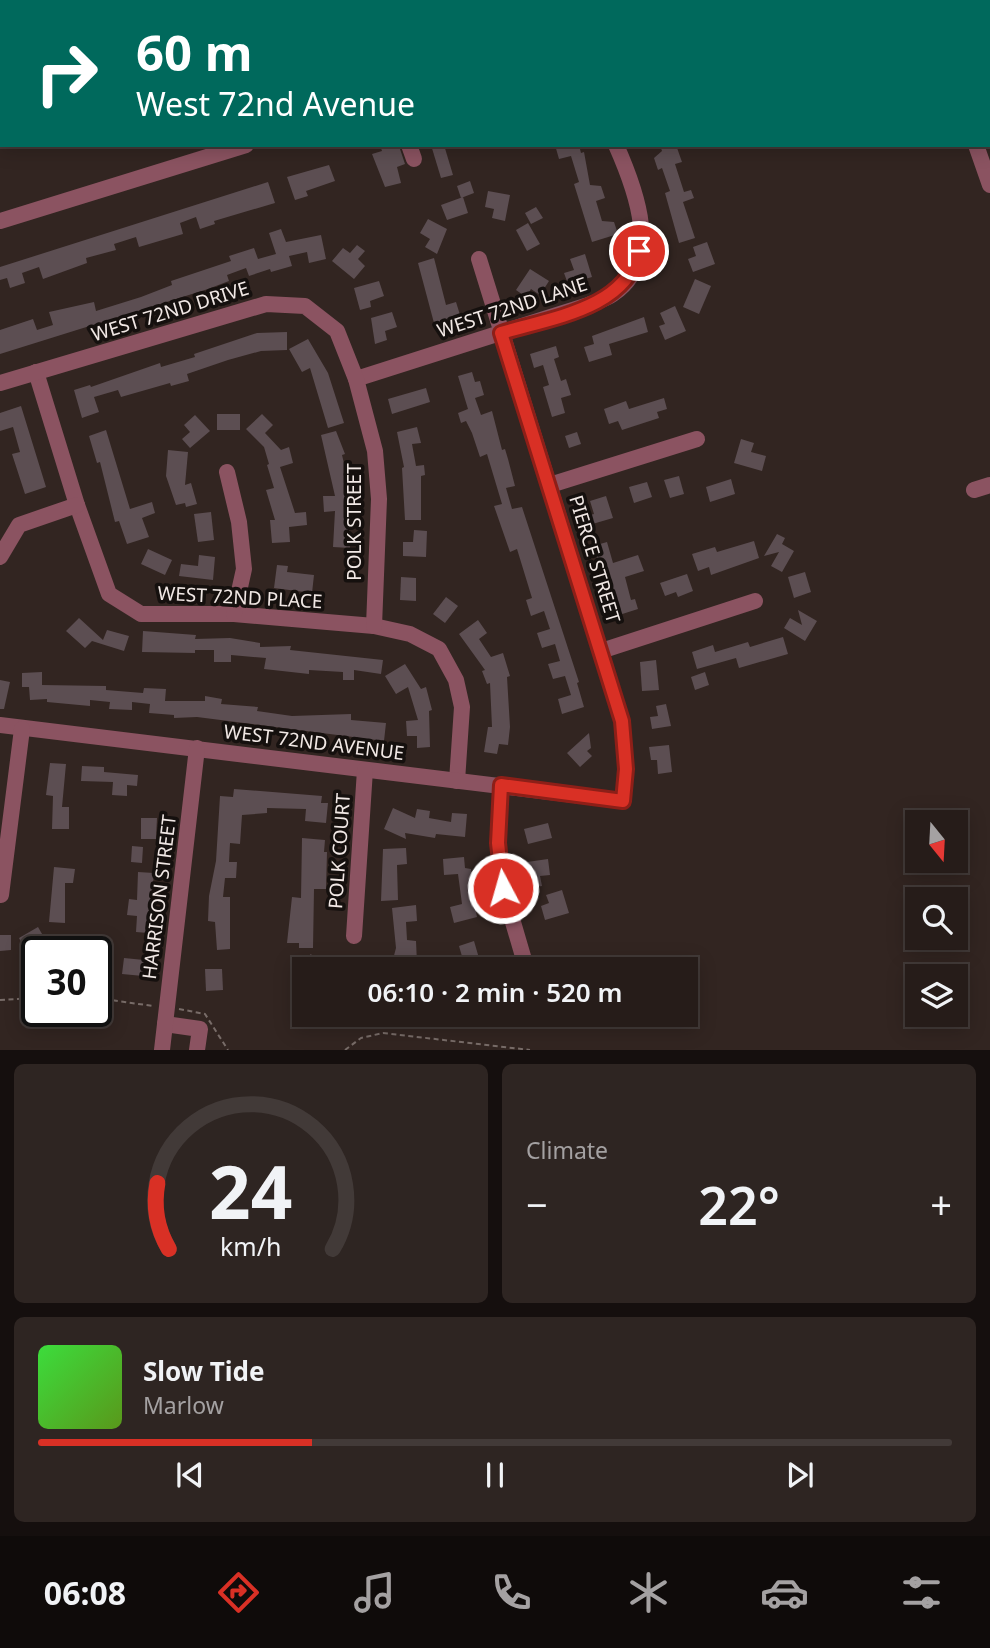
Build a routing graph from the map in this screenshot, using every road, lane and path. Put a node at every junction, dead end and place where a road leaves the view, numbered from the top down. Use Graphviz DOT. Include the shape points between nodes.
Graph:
graph roads {
  1 [pos="240,147"];
  2 [pos="618,147"];
  3 [pos="977,147"];
  4 [pos="990,185"];
  5 [pos="0,221"];
  6 [pos="479,259"];
  7 [pos="501,333"];
  8 [pos="36,372"];
  9 [pos="356,379"];
  10 [pos="0,383"];
  11 [pos="696,439"];
  12 [pos="227,472"];
  13 [pos="550,485"];
  14 [pos="990,485"];
  15 [pos="974,490"];
  16 [pos="77,505"];
  17 [pos="0,557"];
  18 [pos="755,601"];
  19 [pos="234,614"];
  20 [pos="374,626"];
  21 [pos="601,651"];
  22 [pos="0,725"];
  23 [pos="22,729"];
  24 [pos="197,748"];
  25 [pos="366,770"];
  26 [pos="457,780"];
  27 [pos="501,785"];
  28 [pos="623,801"];
  29 [pos="1,895"];
  30 [pos="354,936"];
  31 [pos="523,957"];
  32 [pos="21,999"];
  33 [pos="0,1000"];
  34 [pos="165,1024"];
  35 [pos="162,1049"];
  36 [pos="197,1049"];
  37 [pos="345,1049"];
  38 [pos="530,1049"];
  1 -- 5 [label="street"];
  2 -- 7 [label="street, WEST 72ND LANE" via="643,233 635,270 614,294"];
  3 -- 4 [label="street"];
  6 -- 7 [label="street, PIERCE STREET"];
  7 -- 9 [label="street, WEST 72ND LANE"];
  7 -- 13 [label="street, PIERCE STREET"];
  8 -- 9 [label="street, WEST 72ND DRIVE" via="266,304 305,306 337,331"];
  8 -- 10 [label="street, WEST 72ND DRIVE"];
  8 -- 16 [label="street"];
  9 -- 20 [label="street, POLK STREET" via="375,450 379,499"];
  11 -- 13 [label="street"];
  12 -- 19 [label="street" via="244,569"];
  13 -- 21 [label="street, PIERCE STREET"];
  14 -- 15 [label="street"];
  16 -- 17 [label="street" via="19,525"];
  16 -- 19 [label="street, WEST 72ND PLACE" via="109,594 141,614"];
  18 -- 21 [label="street"];
  19 -- 20 [label="street, WEST 72ND PLACE"];
  20 -- 26 [label="street" via="410,634 439,649 456,680 462,707"];
  21 -- 28 [label="street, PIERCE STREET" via="622,721"];
  22 -- 23 [label="street, WEST 72ND AVENUE"];
  23 -- 24 [label="street, WEST 72ND AVENUE"];
  23 -- 29 [label="street"];
  24 -- 25 [label="street, WEST 72ND AVENUE"];
  24 -- 34 [label="street, HARRISON STREET"];
  25 -- 26 [label="street, WEST 72ND AVENUE"];
  25 -- 30 [label="street, POLK COURT"];
  26 -- 27 [label="street, WEST 72ND AVENUE"];
  27 -- 28 [label="street, WEST 72ND AVENUE"];
  27 -- 31 [label="street" via="498,843 503,888"];
  32 -- 33 [label="path"];
  34 -- 35 [label="street, HARRISON STREET"];
  34 -- 36 [label="street" via="200,1029"];
  37 -- 38 [label="path" via="361,1038 383,1033"];
}
